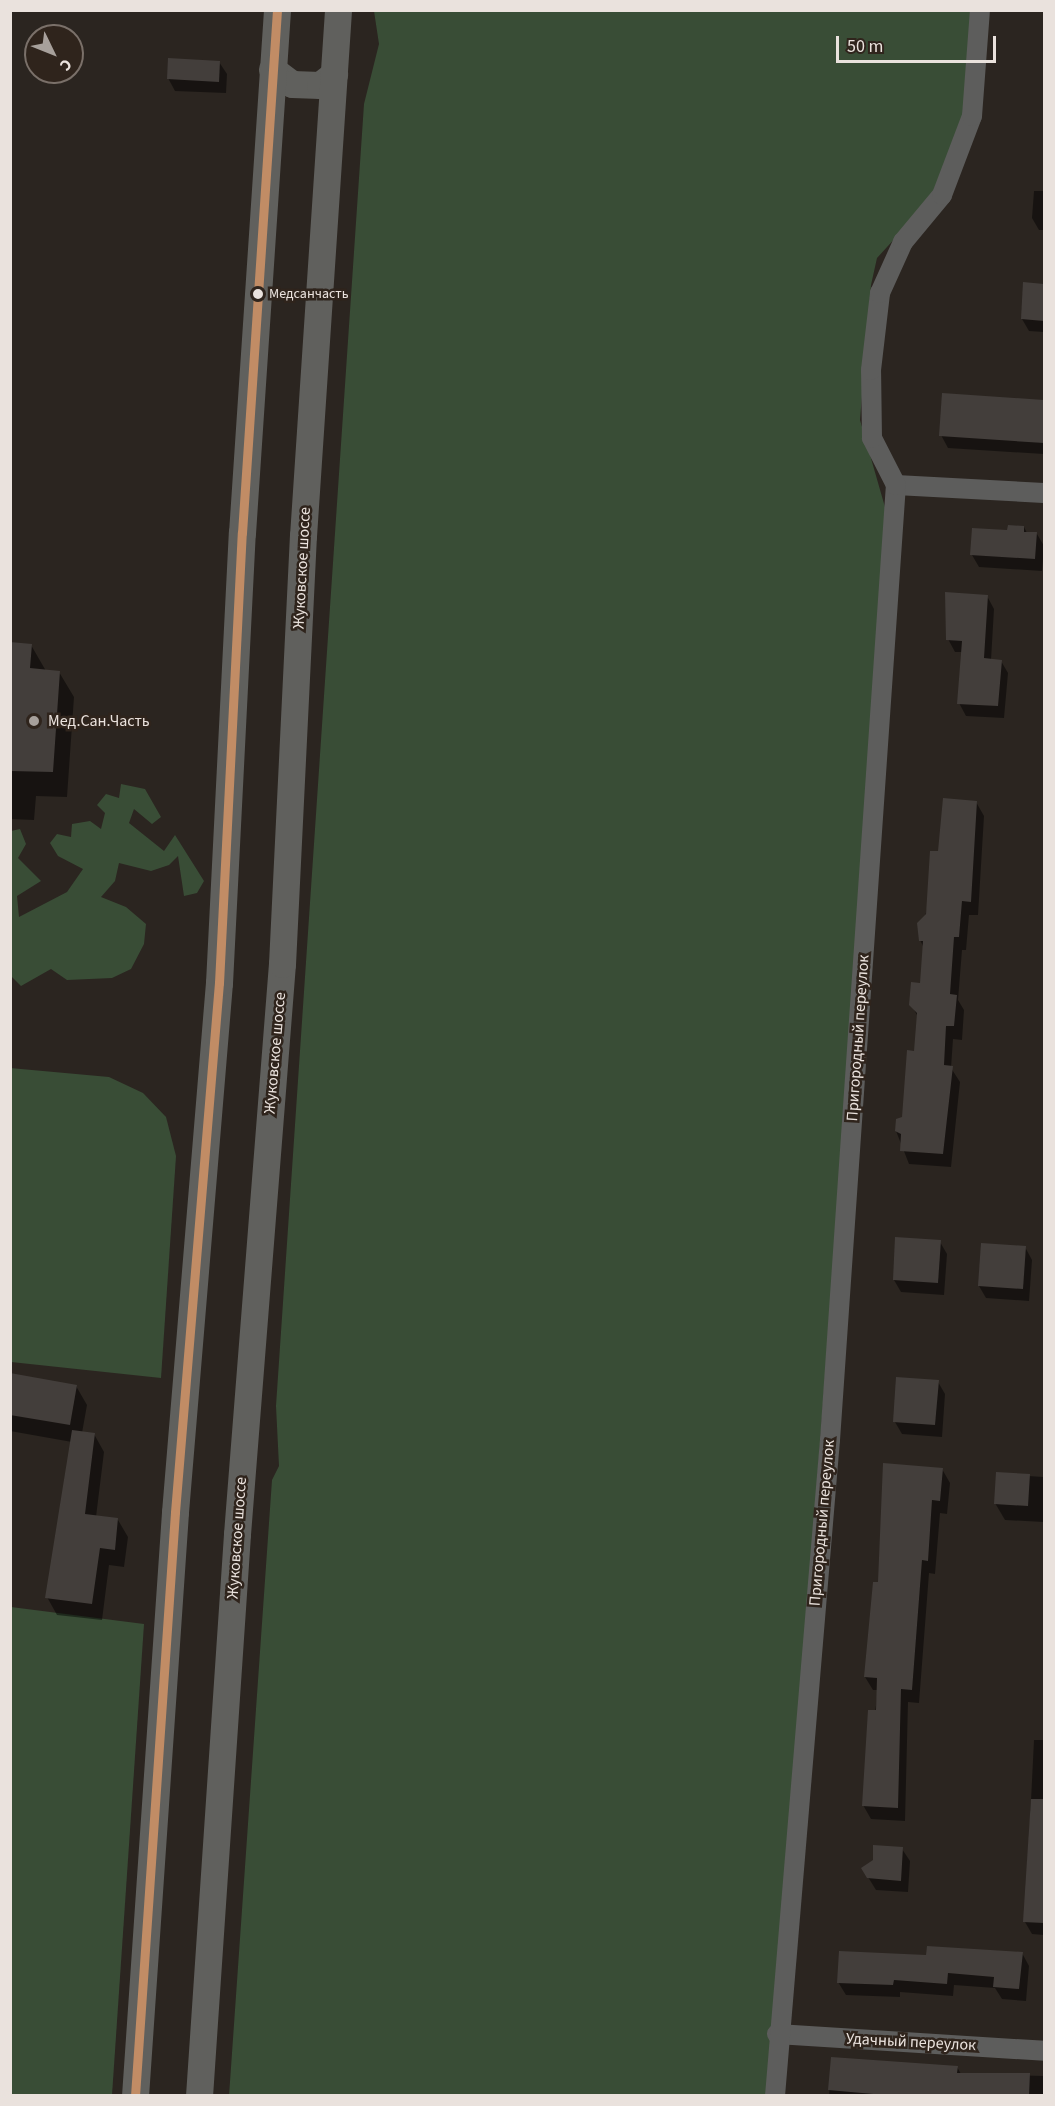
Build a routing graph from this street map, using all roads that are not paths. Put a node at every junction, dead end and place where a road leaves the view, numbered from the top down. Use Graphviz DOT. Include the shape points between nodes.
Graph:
graph roads {
  1 [pos="277,10"];
  2 [pos="338,10"];
  3 [pos="980,10"];
  4 [pos="272,69"];
  5 [pos="334,74"];
  6 [pos="896,485"];
  7 [pos="1044,493"];
  8 [pos="777,2034"];
  9 [pos="1044,2050"];
  10 [pos="135,2096"];
  11 [pos="199,2096"];
  12 [pos="775,2096"];
  1 -- 4 [label="main road"];
  2 -- 5 [label="main road, Жуковское шоссе"];
  3 -- 6 [label="street" via="972,116 942,195 903,242 880,293 871,369 872,438"];
  4 -- 5 [label="main road" via="292,84 320,85"];
  4 -- 10 [label="main road" via="242,533 219,983 174,1520"];
  5 -- 11 [label="main road, Жуковское шоссе" via="303,536 282,964 237,1534"];
  6 -- 7 [label="street"];
  6 -- 8 [label="street, Пригородный переулок" via="830,1440"];
  8 -- 9 [label="street, Удачный переулок"];
  8 -- 12 [label="street, Пригородный переулок"];
}
